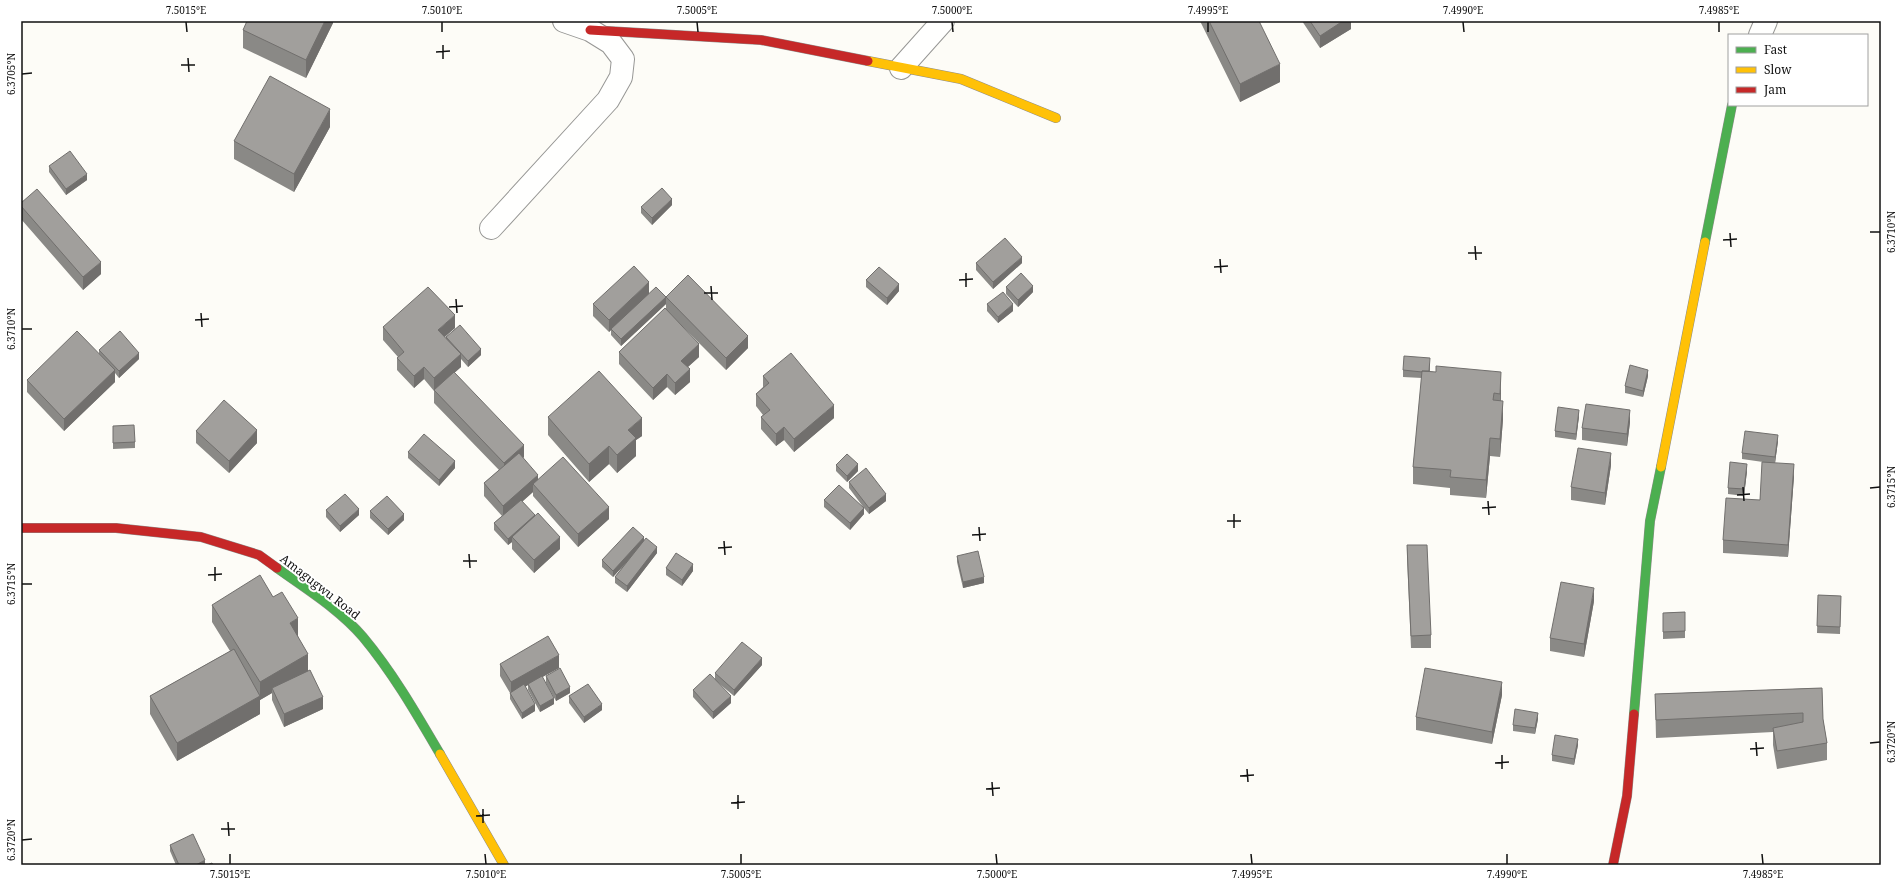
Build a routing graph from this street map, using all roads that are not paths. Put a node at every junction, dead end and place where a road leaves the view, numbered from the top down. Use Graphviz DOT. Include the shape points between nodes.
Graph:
graph roads {
  1 [pos="564,21"];
  2 [pos="943,21"];
  3 [pos="1766,21"];
  4 [pos="590,30"];
  5 [pos="1760,34"];
  6 [pos="901,68"];
  7 [pos="1732,106"];
  8 [pos="1056,118"];
  9 [pos="491,228"];
  10 [pos="21,528"];
  11 [pos="504,865"];
  12 [pos="1612,865"];
  1 -- 4 [label="street"];
  2 -- 6 [label="street"];
  3 -- 5 [label="street"];
  4 -- 6 [label="street" via="761,40"];
  4 -- 9 [label="street" via="611,43 623,59 621,77 608,100"];
  6 -- 8 [label="street" via="960,79"];
  7 -- 12 [label="street" via="1650,520 1627,796"];
  10 -- 11 [label="street, Amagugwu Road" via="116,528 172,533 201,537 259,555 339,614 362,636 403,690"];
}
